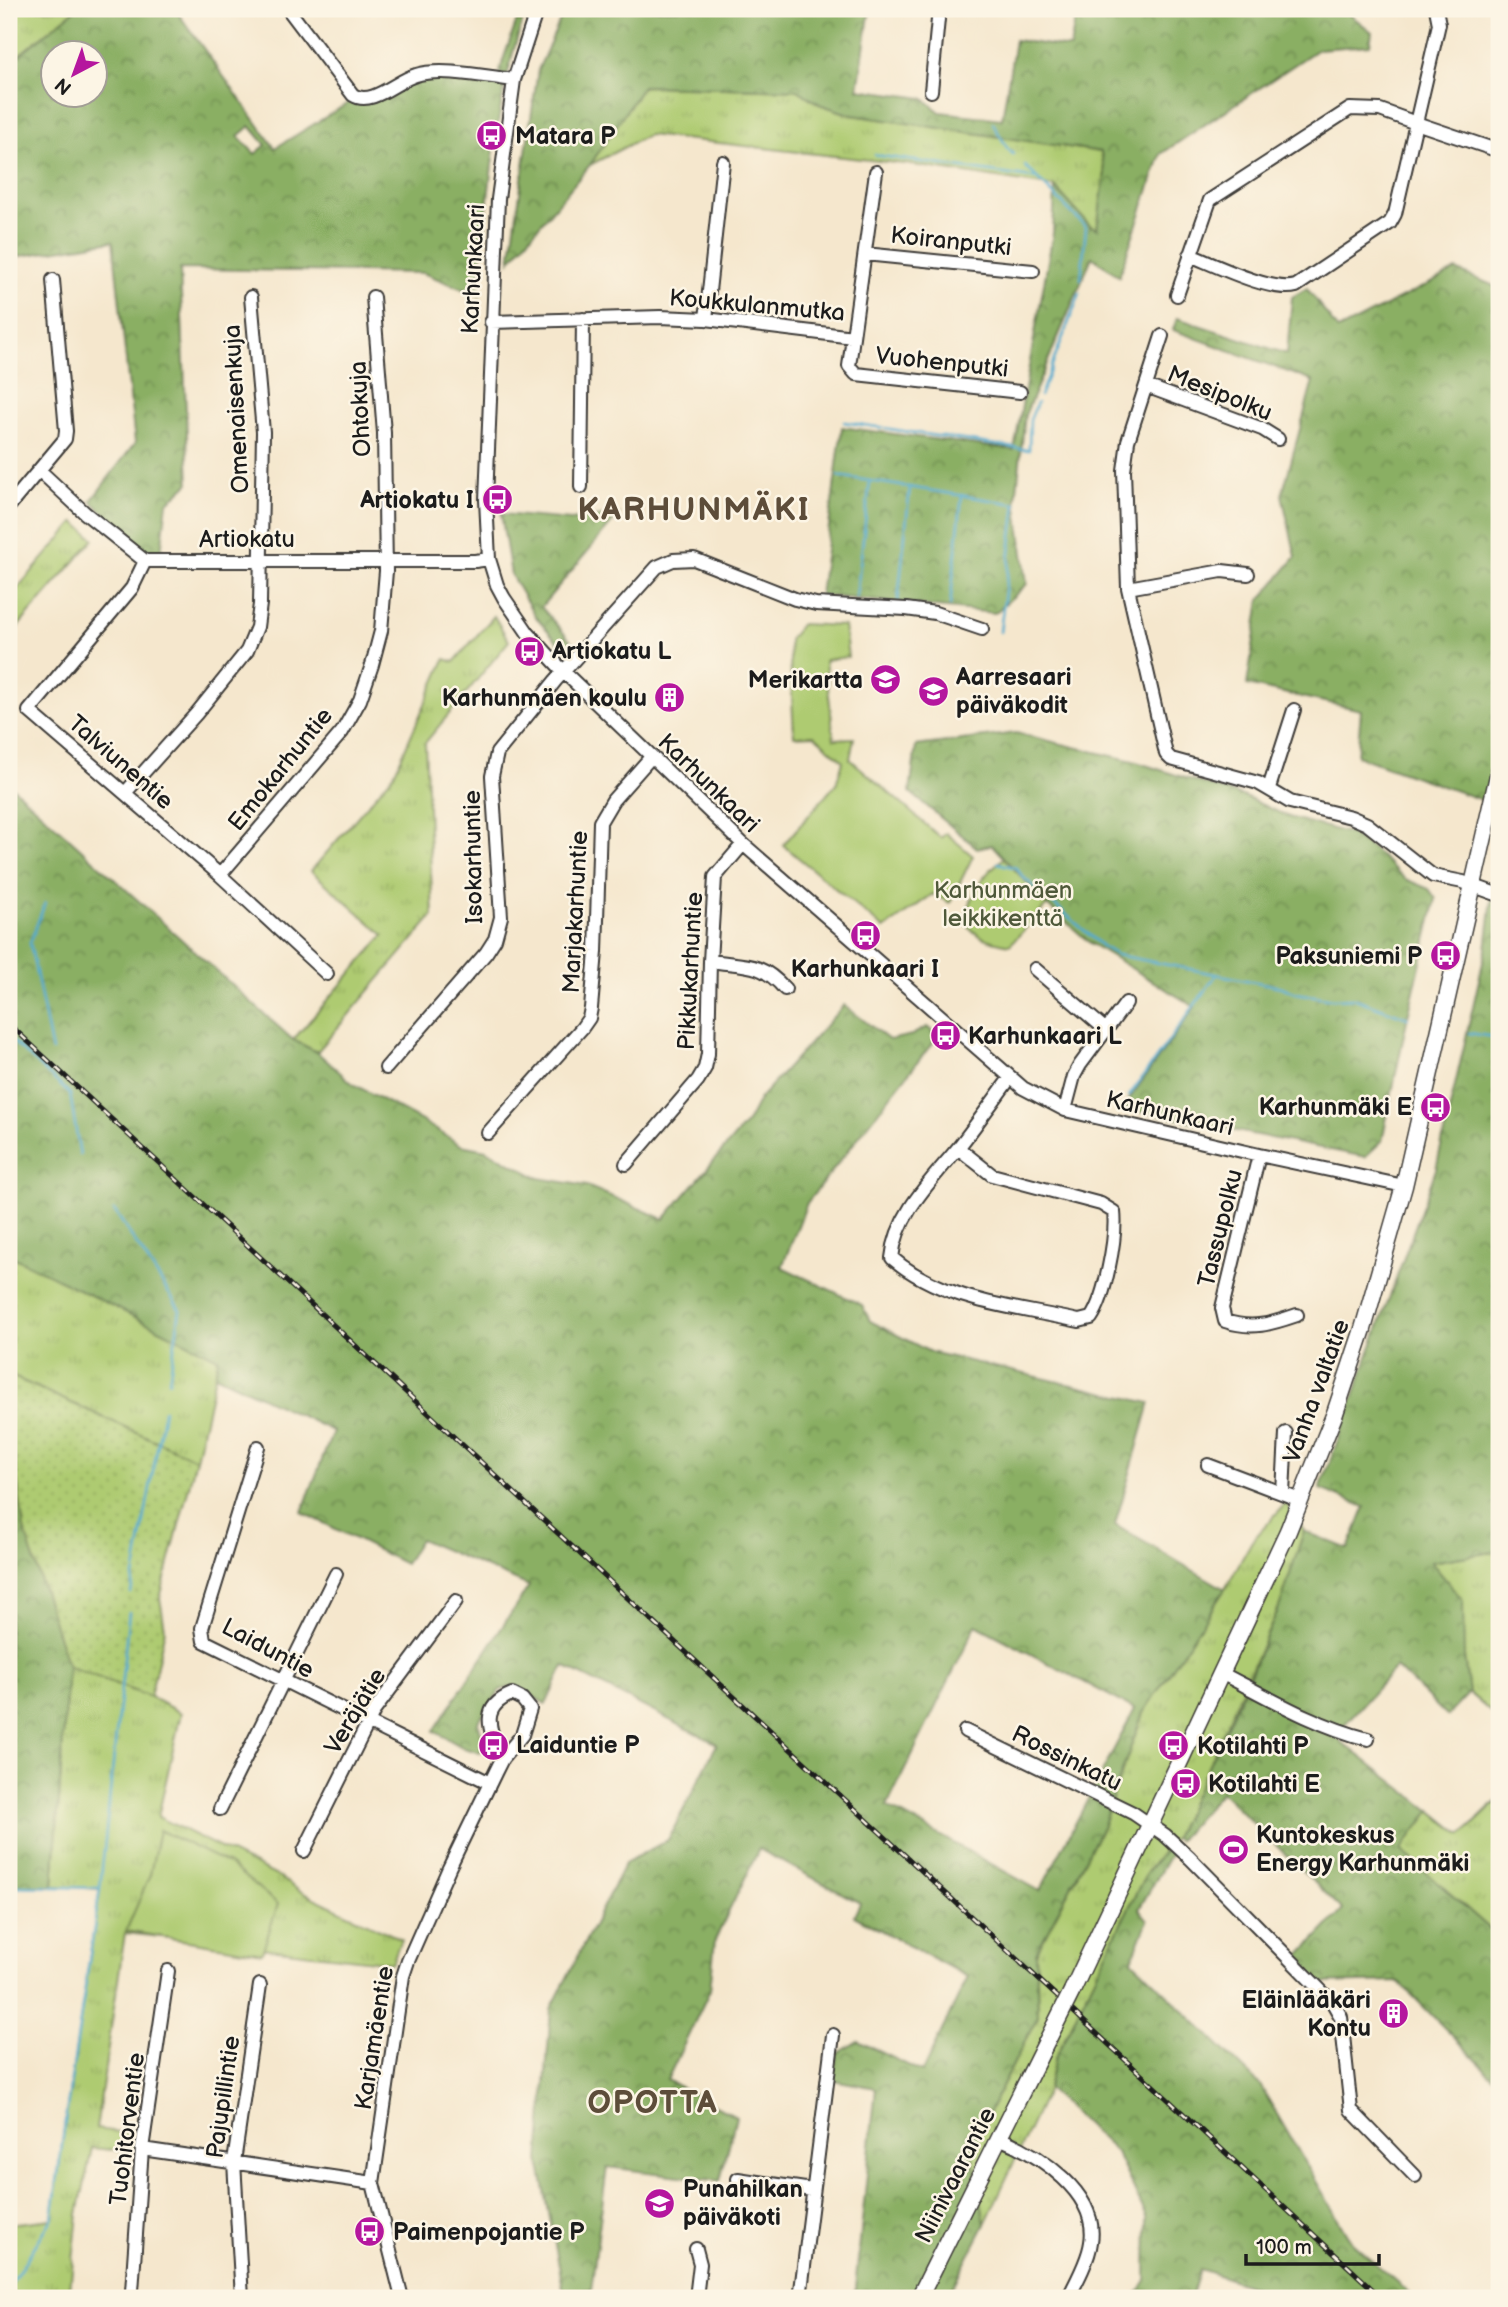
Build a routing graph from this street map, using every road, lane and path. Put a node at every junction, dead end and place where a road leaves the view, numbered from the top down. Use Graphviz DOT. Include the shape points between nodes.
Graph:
graph roads {
  1 [pos="288,9"];
  2 [pos="537,9"];
  3 [pos="939,9"];
  4 [pos="1436,9"];
  5 [pos="514,80"];
  6 [pos="931,91"];
  7 [pos="1416,123"];
  8 [pos="1499,151"];
  9 [pos="723,162"];
  10 [pos="876,172"];
  11 [pos="865,254"];
  12 [pos="1190,255"];
  13 [pos="1033,271"];
  14 [pos="53,280"];
  15 [pos="1177,295"];
  16 [pos="251,297"];
  17 [pos="373,297"];
  18 [pos="583,318"];
  19 [pos="706,319"];
  20 [pos="491,322"];
  21 [pos="1162,336"];
  22 [pos="853,337"];
  23 [pos="1146,386"];
  24 [pos="1020,392"];
  25 [pos="1278,439"];
  26 [pos="39,470"];
  27 [pos="581,488"];
  28 [pos="9,506"];
  29 [pos="488,559"];
  30 [pos="262,560"];
  31 [pos="385,560"];
  32 [pos="145,561"];
  33 [pos="1248,573"];
  34 [pos="1128,588"];
  35 [pos="982,629"];
  36 [pos="564,672"];
  37 [pos="1294,710"];
  38 [pos="651,757"];
  39 [pos="1499,771"];
  40 [pos="1269,788"];
  41 [pos="125,793"];
  42 [pos="743,844"];
  43 [pos="220,876"];
  44 [pos="1473,887"];
  45 [pos="1499,895"];
  46 [pos="710,961"];
  47 [pos="1035,969"];
  48 [pos="327,974"];
  49 [pos="785,989"];
  50 [pos="1126,1003"];
  51 [pos="1105,1030"];
  52 [pos="386,1068"];
  53 [pos="1010,1078"];
  54 [pos="1065,1110"];
  55 [pos="488,1133"];
  56 [pos="958,1147"];
  57 [pos="1259,1155"];
  58 [pos="626,1164"];
  59 [pos="1404,1186"];
  60 [pos="1297,1315"];
  61 [pos="1286,1433"];
  62 [pos="258,1447"];
  63 [pos="1208,1465"];
  64 [pos="1283,1493"];
  65 [pos="1300,1500"];
  66 [pos="336,1574"];
  67 [pos="456,1601"];
  68 [pos="1221,1673"];
  69 [pos="283,1681"];
  70 [pos="367,1723"];
  71 [pos="965,1731"];
  72 [pos="1368,1739"];
  73 [pos="502,1759"];
  74 [pos="490,1783"];
  75 [pos="220,1809"];
  76 [pos="1149,1824"];
  77 [pos="304,1851"];
  78 [pos="168,1971"];
  79 [pos="260,1985"];
  80 [pos="833,2035"];
  81 [pos="1032,2071"];
  82 [pos="999,2138"];
  83 [pos="142,2149"];
  84 [pos="233,2162"];
  85 [pos="1415,2176"];
  86 [pos="738,2179"];
  87 [pos="373,2183"];
  88 [pos="812,2190"];
  89 [pos="696,2249"];
  90 [pos="132,2291"];
  91 [pos="242,2298"];
  92 [pos="402,2298"];
  93 [pos="696,2298"];
  94 [pos="800,2298"];
  95 [pos="919,2298"];
  96 [pos="1068,2298"];
  1 -- 5 [label="street" via="360,99 434,71"];
  2 -- 5 [label="street, Karhunkaari"];
  3 -- 6 [label="street"];
  4 -- 7 [label="street" via="1439,24"];
  5 -- 20 [label="street, Karhunkaari" via="498,198"];
  7 -- 8 [label="street"];
  7 -- 12 [label="street" via="1380,110 1350,109 1210,200"];
  7 -- 12 [label="street" via="1390,223 1296,286 1273,287"];
  9 -- 19 [label="street"];
  10 -- 11 [label="street, Koukkulanmutka"];
  11 -- 13 [label="street, Koiranputki"];
  11 -- 22 [label="street, Koukkulanmutka"];
  12 -- 15 [label="street"];
  14 -- 26 [label="street" via="66,431 65,439"];
  16 -- 30 [label="street, Omenaisenkuja" via="263,432"];
  17 -- 31 [label="street, Ohtokuja" via="384,433"];
  18 -- 19 [label="street, Koukkulanmutka"];
  18 -- 20 [label="street, Koukkulanmutka"];
  18 -- 27 [label="street"];
  19 -- 22 [label="street, Koukkulanmutka"];
  20 -- 29 [label="street, Karhunkaari"];
  21 -- 23 [label="street"];
  22 -- 24 [label="street, Vuohenputki" via="849,366 856,374"];
  23 -- 25 [label="street, Mesipolku"];
  23 -- 34 [label="street" via="1124,470"];
  26 -- 28 [label="street"];
  26 -- 32 [label="street"];
  29 -- 31 [label="street, Artiokatu"];
  29 -- 36 [label="street, Karhunkaari" via="508,605"];
  30 -- 31 [label="street, Artiokatu"];
  30 -- 32 [label="street, Artiokatu"];
  30 -- 41 [label="street, Omenaisenkuja" via="257,627 247,650"];
  31 -- 43 [label="street, Emokarhuntie" via="381,631 360,700 342,732"];
  32 -- 41 [label="street, Talviunentie" via="132,588 29,711"];
  33 -- 34 [label="street" via="1222,571"];
  34 -- 40 [label="street" via="1166,754"];
  35 -- 36 [label="street, Isokarhuntie" via="935,613 816,604 702,561 673,560 649,575"];
  36 -- 38 [label="street, Karhunkaari"];
  36 -- 52 [label="street, Isokarhuntie" via="497,753 492,776 501,917 495,939"];
  37 -- 40 [label="street"];
  38 -- 42 [label="street, Karhunkaari"];
  38 -- 55 [label="street, Marjakarhuntie" via="600,822 589,1018"];
  39 -- 44 [label="main road, Vanha valtatie"];
  40 -- 44 [label="street" via="1290,802 1367,824 1433,876"];
  41 -- 43 [label="street, Talviunentie"];
  42 -- 46 [label="street, Pikkukarhuntie" via="715,877"];
  42 -- 53 [label="street, Karhunkaari"];
  43 -- 48 [label="street, Talviunentie"];
  44 -- 45 [label="street"];
  44 -- 59 [label="main road, Vanha valtatie"];
  46 -- 49 [label="street" via="758,967"];
  46 -- 58 [label="street, Pikkukarhuntie" via="705,1068"];
  47 -- 51 [label="street"];
  50 -- 51 [label="street"];
  51 -- 54 [label="street" via="1074,1076"];
  53 -- 54 [label="street, Karhunkaari"];
  53 -- 56 [label="street"];
  54 -- 57 [label="street, Karhunkaari"];
  56 -- 56 [label="street" via="914,1203 892,1258 910,1273 963,1296 1079,1321 1091,1318 1108,1269 1116,1227 1114,1212 992,1175"];
  57 -- 59 [label="street, Karhunkaari"];
  57 -- 60 [label="street, Tassupolku" via="1222,1308 1225,1321 1241,1326"];
  59 -- 65 [label="main road, Vanha valtatie" via="1363,1329"];
  61 -- 64 [label="street"];
  62 -- 69 [label="street, Laiduntie" via="202,1628 204,1642"];
  63 -- 64 [label="street"];
  64 -- 65 [label="street"];
  65 -- 68 [label="main road, Vanha valtatie"];
  66 -- 69 [label="street"];
  67 -- 70 [label="street, Veräjätie"];
  68 -- 72 [label="street" via="1296,1713"];
  68 -- 76 [label="main road, Vanha valtatie"];
  69 -- 70 [label="street, Laiduntie"];
  69 -- 75 [label="street"];
  70 -- 74 [label="street, Laiduntie"];
  70 -- 77 [label="street, Veräjätie"];
  71 -- 76 [label="street, Rossinkatu"];
  73 -- 73 [label="street, Karjamäentie" via="522,1735 530,1709 512,1694 492,1707 489,1719"];
  73 -- 74 [label="street, Karjamäentie"];
  74 -- 87 [label="street, Karjamäentie" via="405,1968"];
  76 -- 81 [label="main road, Vanha valtatie, bridge"];
  76 -- 85 [label="street, Rossinkatu" via="1190,1858 1333,2003 1341,2017 1351,2110"];
  78 -- 83 [label="street, Tuohitorventie"];
  79 -- 84 [label="street, Pajupillintie"];
  80 -- 88 [label="street"];
  81 -- 82 [label="main road, Niinivaarantie"];
  82 -- 95 [label="main road, Niinivaarantie"];
  82 -- 96 [label="street" via="1046,2163 1084,2203 1091,2242"];
  83 -- 84 [label="street"];
  83 -- 90 [label="street, Tuohitorventie"];
  84 -- 87 [label="street"];
  84 -- 91 [label="street, Pajupillintie"];
  86 -- 88 [label="street"];
  87 -- 92 [label="street, Karjamäentie"];
  88 -- 94 [label="street"];
  89 -- 93 [label="street" via="700,2263"];
}
